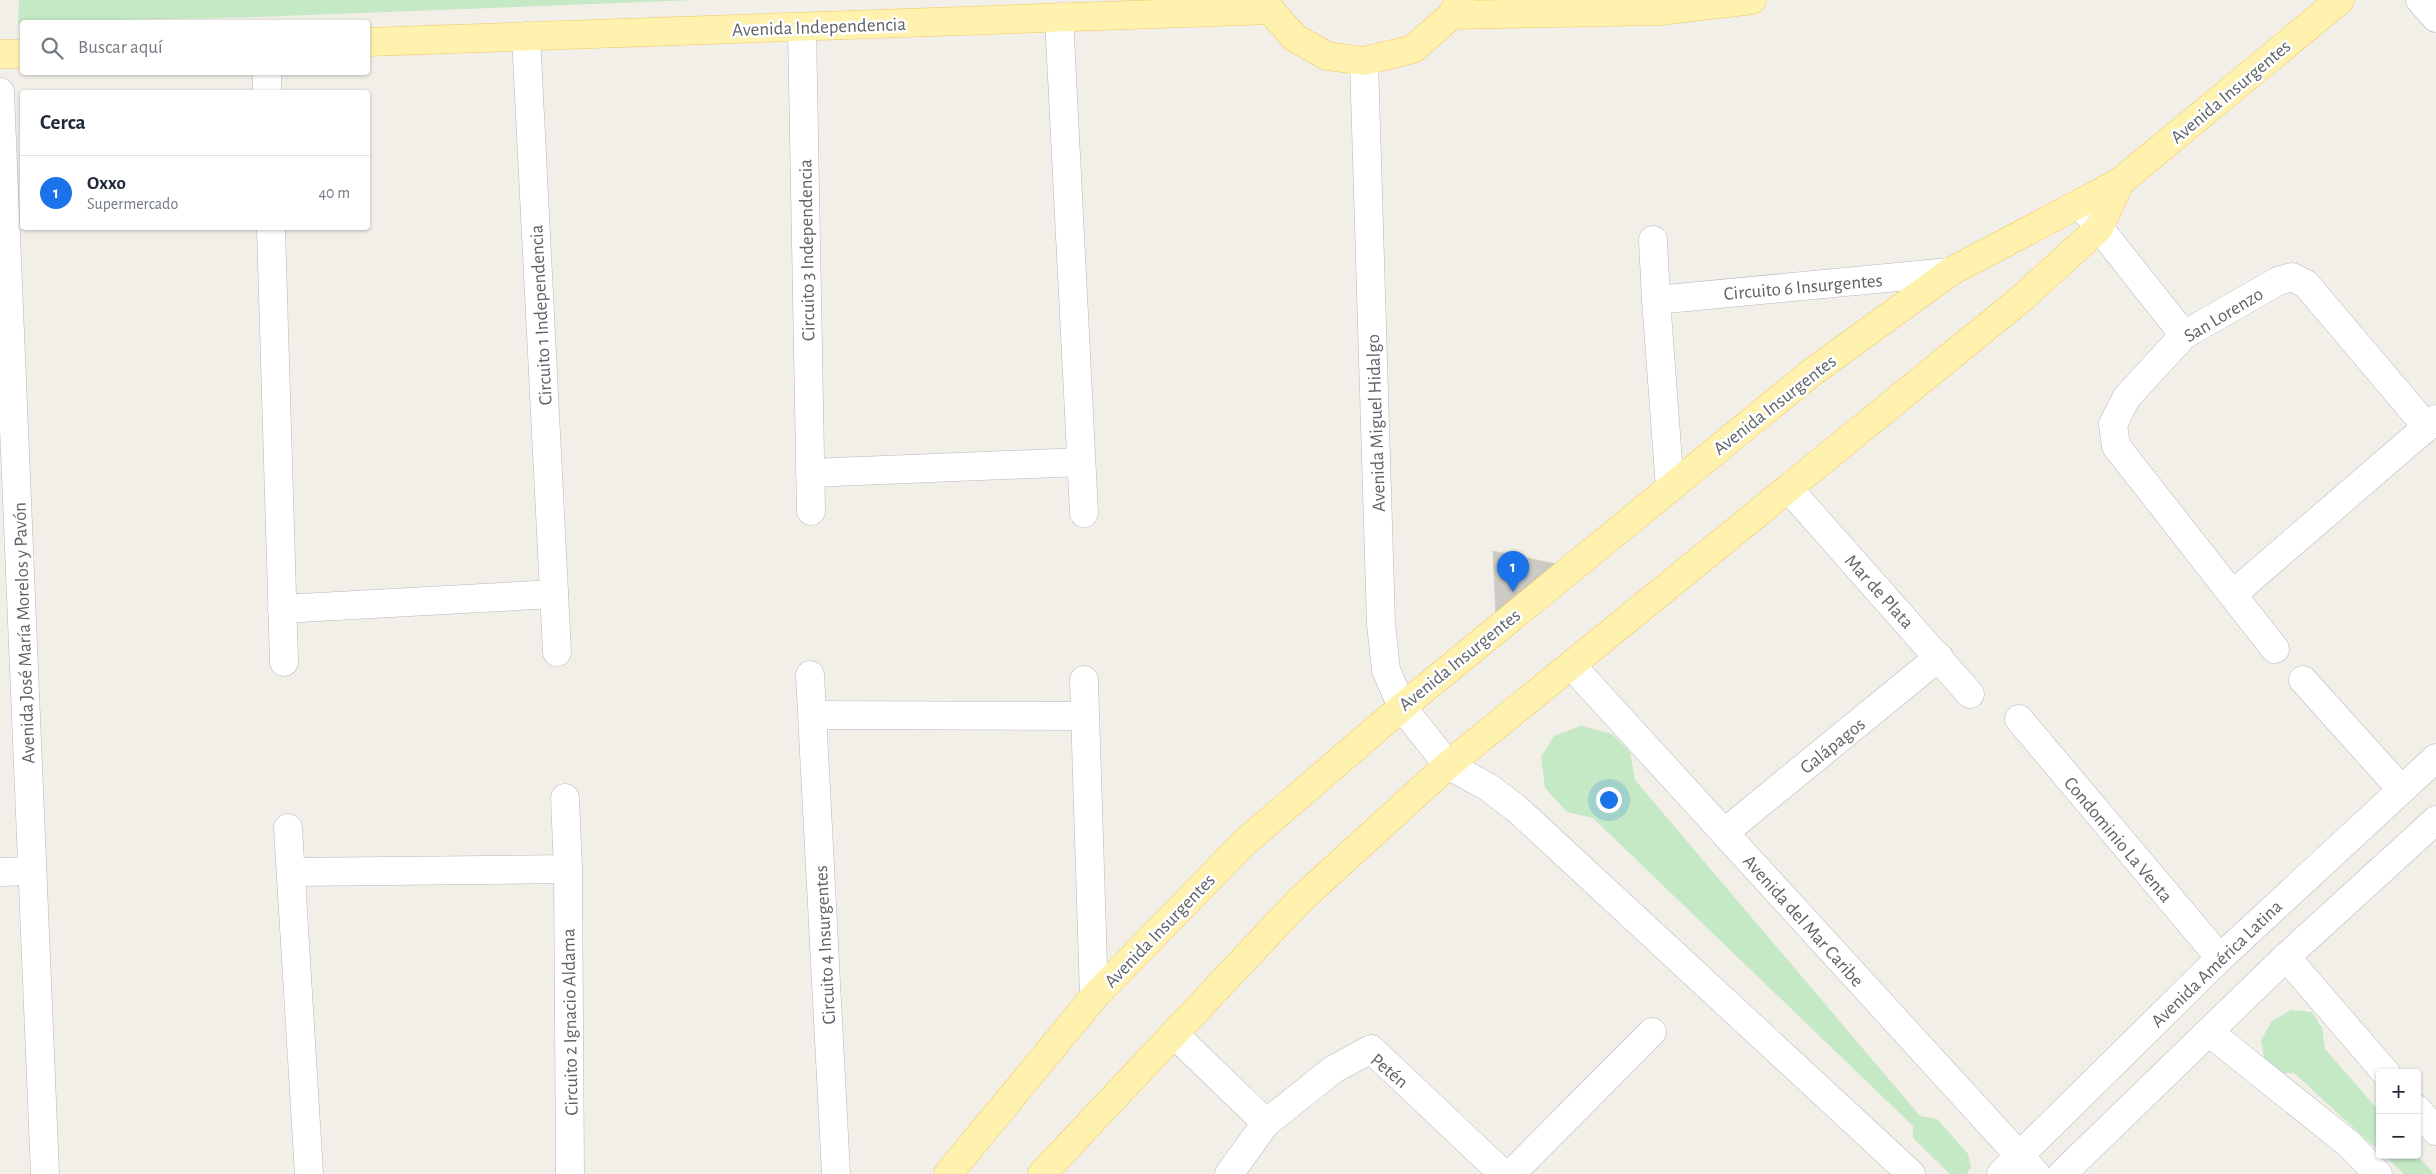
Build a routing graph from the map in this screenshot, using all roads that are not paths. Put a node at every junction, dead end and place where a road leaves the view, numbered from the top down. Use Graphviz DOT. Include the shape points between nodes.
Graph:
graph roads {
  1 [pos="1752,0"];
  2 [pos="2340,0"];
  3 [pos="2420,0"];
  4 [pos="1268,5"];
  5 [pos="1456,7"];
  6 [pos="1059,17"];
  7 [pos="2436,18"];
  8 [pos="802,27"];
  9 [pos="526,36"];
  10 [pos="370,42"];
  11 [pos="0,54"];
  12 [pos="20,54"];
  13 [pos="1364,61"];
  14 [pos="267,75"];
  15 [pos="267,90"];
  16 [pos="0,92"];
  17 [pos="2120,182"];
  18 [pos="2079,202"];
  19 [pos="2099,228"];
  20 [pos="271,230"];
  21 [pos="1654,240"];
  22 [pos="1950,272"];
  23 [pos="1656,300"];
  24 [pos="2184,335"];
  25 [pos="2432,423"];
  26 [pos="1082,462"];
  27 [pos="810,473"];
  28 [pos="1670,488"];
  29 [pos="1789,490"];
  30 [pos="811,511"];
  31 [pos="1084,513"];
  32 [pos="554,594"];
  33 [pos="2233,594"];
  34 [pos="11,597"];
  35 [pos="282,609"];
  36 [pos="2275,648"];
  37 [pos="557,652"];
  38 [pos="1939,657"];
  39 [pos="284,662"];
  40 [pos="1572,666"];
  41 [pos="810,675"];
  42 [pos="1084,680"];
  43 [pos="2303,680"];
  44 [pos="1970,694"];
  45 [pos="1402,706"];
  46 [pos="813,715"];
  47 [pos="1085,716"];
  48 [pos="2019,719"];
  49 [pos="2436,758"];
  50 [pos="1448,765"];
  51 [pos="2401,789"];
  52 [pos="565,798"];
  53 [pos="2436,820"];
  54 [pos="288,828"];
  55 [pos="1724,832"];
  56 [pos="568,869"];
  57 [pos="32,871"];
  58 [pos="0,872"];
  59 [pos="290,872"];
  60 [pos="2286,957"];
  61 [pos="2220,958"];
  62 [pos="1094,997"];
  63 [pos="1652,1032"];
  64 [pos="2209,1032"];
  65 [pos="1174,1034"];
  66 [pos="2383,1069"];
  67 [pos="2421,1114"];
  68 [pos="1266,1123"];
  69 [pos="2436,1131"];
  70 [pos="2019,1168"];
  71 [pos="45,1174"];
  72 [pos="309,1174"];
  73 [pos="570,1174"];
  74 [pos="836,1174"];
  75 [pos="948,1174"];
  76 [pos="1042,1174"];
  77 [pos="1229,1174"];
  78 [pos="1503,1174"];
  79 [pos="1511,1174"];
  80 [pos="1911,1174"];
  81 [pos="2062,1174"];
  82 [pos="2378,1174"];
  1 -- 5 [label="main road" via="1659,11"];
  2 -- 17 [label="main road, Avenida Insurgentes"];
  3 -- 7 [label="street"];
  4 -- 6 [label="main road, Avenida Independencia"];
  4 -- 13 [label="main road" via="1295,38 1327,56"];
  5 -- 13 [label="main road" via="1413,49"];
  6 -- 8 [label="main road, Avenida Independencia"];
  6 -- 26 [label="street"];
  8 -- 9 [label="main road, Avenida Independencia"];
  8 -- 27 [label="street, Circuito 3 Independencia"];
  9 -- 10 [label="main road, Avenida Independencia"];
  9 -- 32 [label="street, Circuito 1 Independencia"];
  11 -- 12 [label="main road"];
  13 -- 45 [label="street, Avenida Miguel Hidalgo" via="1380,624 1386,670"];
  14 -- 15 [label="street"];
  16 -- 34 [label="street, Avenida José María Morelos y Pavón"];
  17 -- 18 [label="main road, Avenida Insurgentes"];
  17 -- 19 [label="main road, Avenida Insurgentes"];
  18 -- 19 [label="street"];
  18 -- 22 [label="main road, Avenida Insurgentes"];
  19 -- 24 [label="street"];
  19 -- 29 [label="main road, Avenida Insurgentes" via="2022,299"];
  20 -- 35 [label="street"];
  21 -- 23 [label="street"];
  22 -- 23 [label="street, Circuito 6 Insurgentes"];
  22 -- 28 [label="main road, Avenida Insurgentes" via="1811,373"];
  23 -- 28 [label="street"];
  24 -- 25 [label="street, San Lorenzo" via="2278,281 2292,277 2306,284"];
  24 -- 33 [label="street, San Lorenzo" via="2127,397 2113,424 2116,446"];
  25 -- 33 [label="street, San Lorenzo"];
  26 -- 27 [label="street"];
  26 -- 31 [label="street"];
  27 -- 30 [label="street, Circuito 3 Independencia"];
  28 -- 45 [label="main road, Avenida Insurgentes"];
  29 -- 38 [label="street, Mar de Plata"];
  29 -- 40 [label="main road, Avenida Insurgentes"];
  32 -- 35 [label="street"];
  32 -- 37 [label="street, Circuito 1 Independencia"];
  33 -- 36 [label="street, San Lorenzo"];
  34 -- 57 [label="street, Avenida José María Morelos y Pavón"];
  35 -- 39 [label="street"];
  38 -- 44 [label="street, Mar de Plata"];
  38 -- 55 [label="street, Galápagos"];
  40 -- 50 [label="main road, Avenida Insurgentes"];
  40 -- 55 [label="street, Avenida del Mar Caribe"];
  41 -- 46 [label="street, Circuito 4 Insurgentes"];
  42 -- 47 [label="street"];
  43 -- 51 [label="street"];
  45 -- 50 [label="street, Avenida Miguel Hidalgo"];
  45 -- 62 [label="main road, Avenida Insurgentes" via="1245,842"];
  46 -- 47 [label="street"];
  46 -- 74 [label="street, Circuito 4 Insurgentes"];
  47 -- 62 [label="street"];
  48 -- 61 [label="street, Condominio La Venta"];
  49 -- 51 [label="street, Avenida América Latina"];
  50 -- 65 [label="main road, Avenida Insurgentes" via="1300,900"];
  50 -- 80 [label="street" via="1488,787 1517,809"];
  51 -- 61 [label="street, Avenida América Latina"];
  52 -- 56 [label="street, Circuito 2 Ignacio Aldama"];
  53 -- 60 [label="street"];
  54 -- 59 [label="street"];
  55 -- 70 [label="street, Avenida del Mar Caribe"];
  56 -- 59 [label="street"];
  56 -- 73 [label="street, Circuito 2 Ignacio Aldama"];
  57 -- 58 [label="street"];
  57 -- 71 [label="street, Avenida José María Morelos y Pavón"];
  59 -- 72 [label="street"];
  60 -- 64 [label="street"];
  60 -- 66 [label="street"];
  61 -- 70 [label="street, Avenida América Latina"];
  62 -- 75 [label="main road, Avenida Insurgentes"];
  63 -- 79 [label="street"];
  64 -- 81 [label="street"];
  64 -- 82 [label="street" via="2349,1144"];
  65 -- 68 [label="street"];
  65 -- 76 [label="main road, Avenida Insurgentes"];
  67 -- 69 [label="street"];
  68 -- 77 [label="street, Petén"];
  68 -- 78 [label="street, Petén" via="1334,1069 1371,1049"];
}
